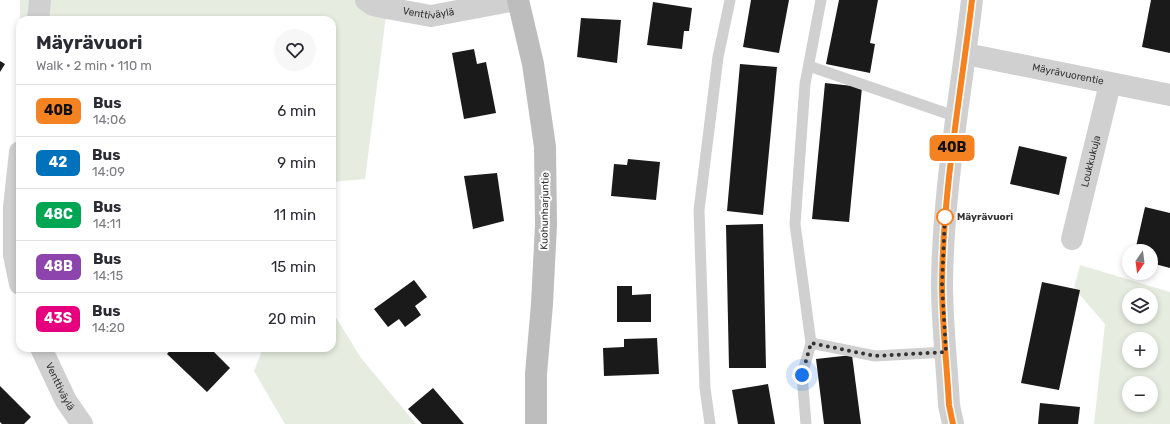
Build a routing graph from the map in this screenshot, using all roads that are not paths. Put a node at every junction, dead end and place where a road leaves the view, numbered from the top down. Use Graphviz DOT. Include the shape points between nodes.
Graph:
graph roads {
  1 [pos="40,0"];
  2 [pos="366,0"];
  3 [pos="517,0"];
  4 [pos="730,0"];
  5 [pos="821,0"];
  6 [pos="972,0"];
  7 [pos="38,16"];
  8 [pos="966,54"];
  9 [pos="809,66"];
  10 [pos="1110,84"];
  11 [pos="1170,95"];
  12 [pos="957,117"];
  13 [pos="16,189"];
  14 [pos="1072,240"];
  15 [pos="16,265"];
  16 [pos="811,343"];
  17 [pos="43,352"];
  18 [pos="946,352"];
  19 [pos="82,424"];
  20 [pos="536,424"];
  21 [pos="710,424"];
  22 [pos="806,424"];
  23 [pos="953,424"];
  1 -- 7 [label="street"];
  2 -- 3 [label="street, Venttiväylä" via="373,5 431,16"];
  3 -- 20 [label="main road, Kuohunharjuntie" via="533,64 545,147 546,225 536,374"];
  4 -- 21 [label="lane" via="718,57 699,210 705,388"];
  5 -- 9 [label="lane"];
  6 -- 8 [label="street"];
  8 -- 10 [label="street, Mäyrävuorentie"];
  8 -- 12 [label="street"];
  9 -- 12 [label="lane"];
  9 -- 16 [label="lane" via="795,224"];
  10 -- 11 [label="street, Mäyrävuorentie"];
  10 -- 14 [label="street, Loukkukuja"];
  12 -- 18 [label="street" via="945,222 942,285"];
  13 -- 15 [label="street"];
  16 -- 18 [label="lane" via="875,356"];
  16 -- 22 [label="lane" via="802,375"];
  17 -- 19 [label="street, Venttiväylä" via="66,401"];
  18 -- 23 [label="street" via="949,405"];
}
